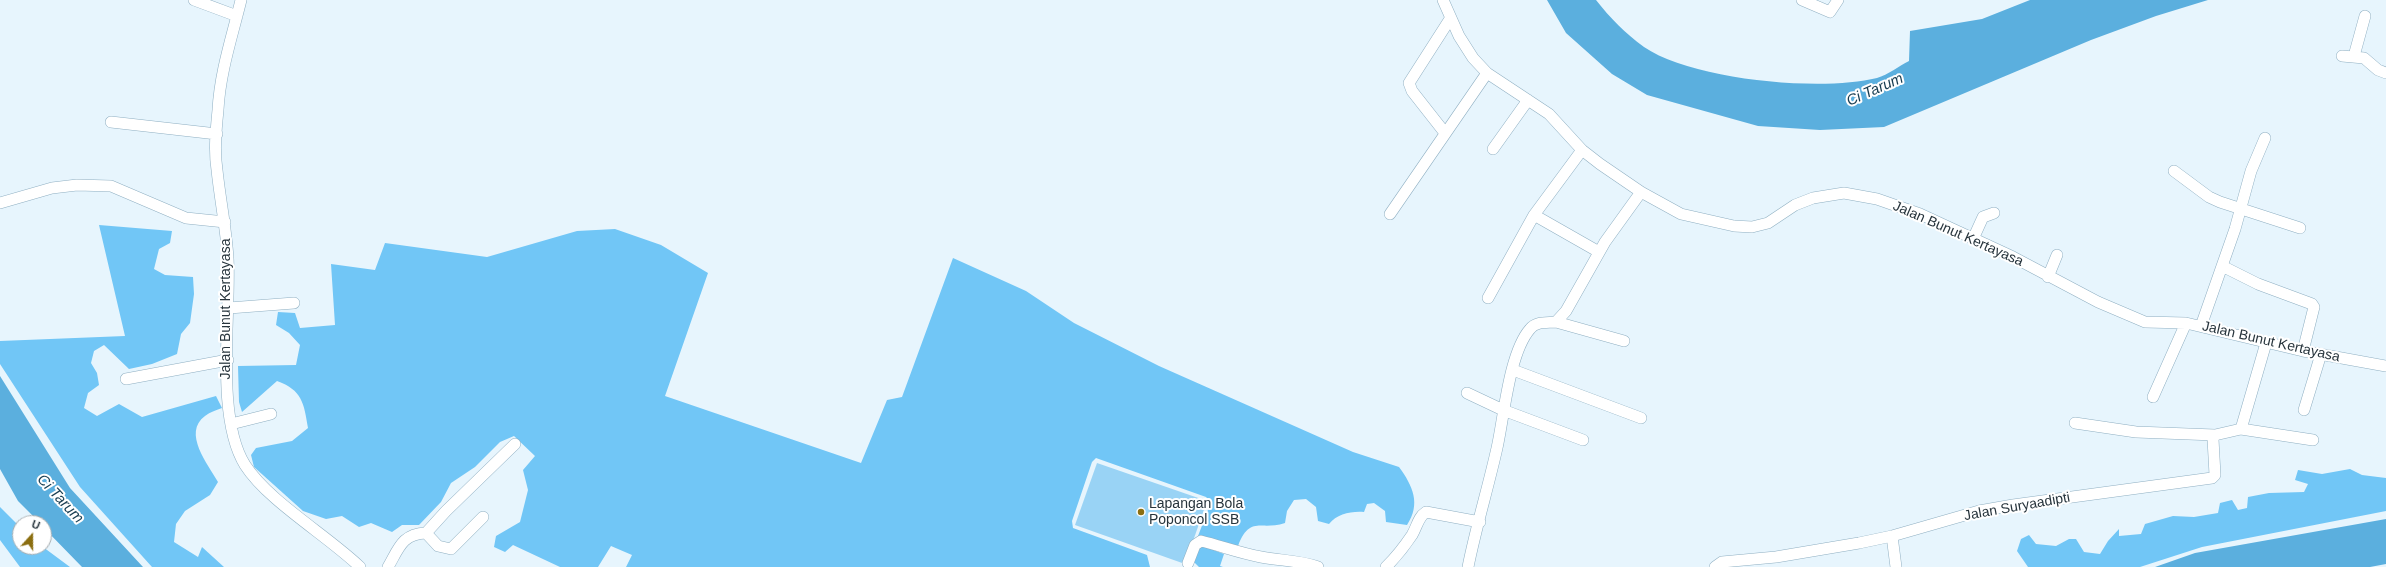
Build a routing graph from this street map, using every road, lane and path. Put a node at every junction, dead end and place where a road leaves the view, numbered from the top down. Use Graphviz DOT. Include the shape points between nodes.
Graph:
graph roads {
  1 [pos="194,0"];
  2 [pos="241,0"];
  3 [pos="1442,0"];
  4 [pos="1802,0"];
  5 [pos="1838,0"];
  6 [pos="237,16"];
  7 [pos="2365,16"];
  8 [pos="1450,19"];
  9 [pos="2342,56"];
  10 [pos="2354,56"];
  11 [pos="1487,73"];
  12 [pos="2386,73"];
  13 [pos="1528,100"];
  14 [pos="112,122"];
  15 [pos="216,134"];
  16 [pos="1445,134"];
  17 [pos="2265,138"];
  18 [pos="1493,149"];
  19 [pos="1582,150"];
  20 [pos="2174,171"];
  21 [pos="1642,192"];
  22 [pos="0,203"];
  23 [pos="2240,208"];
  24 [pos="1994,213"];
  25 [pos="1390,214"];
  26 [pos="1534,215"];
  27 [pos="225,222"];
  28 [pos="2300,228"];
  29 [pos="1972,239"];
  30 [pos="1599,252"];
  31 [pos="2057,255"];
  32 [pos="2222,266"];
  33 [pos="2048,277"];
  34 [pos="1488,298"];
  35 [pos="294,303"];
  36 [pos="229,308"];
  37 [pos="1556,322"];
  38 [pos="2186,323"];
  39 [pos="2201,326"];
  40 [pos="1624,341"];
  41 [pos="2266,343"];
  42 [pos="2303,351"];
  43 [pos="2321,354"];
  44 [pos="228,360"];
  45 [pos="2386,366"];
  46 [pos="1513,370"];
  47 [pos="126,379"];
  48 [pos="1467,393"];
  49 [pos="2153,397"];
  50 [pos="1503,410"];
  51 [pos="2304,410"];
  52 [pos="271,414"];
  53 [pos="1641,418"];
  54 [pos="2075,423"];
  55 [pos="231,424"];
  56 [pos="2241,429"];
  57 [pos="2215,435"];
  58 [pos="1583,440"];
  59 [pos="2313,440"];
  60 [pos="516,444"];
  61 [pos="483,517"];
  62 [pos="1480,522"];
  63 [pos="426,533"];
  64 [pos="1892,536"];
  65 [pos="1188,562"];
  66 [pos="1292,563"];
  67 [pos="360,567"];
  68 [pos="388,567"];
  69 [pos="1318,567"];
  70 [pos="1386,567"];
  71 [pos="1468,567"];
  72 [pos="1715,567"];
  73 [pos="1896,567"];
  1 -- 6 [label="street"];
  2 -- 6 [label="street, Jalan Bunut Kertayasa"];
  3 -- 8 [label="street, Jalan Bunut Kertayasa"];
  4 -- 5 [label="street" via="1830,12"];
  6 -- 15 [label="street, Jalan Bunut Kertayasa" via="220,88"];
  7 -- 10 [label="street"];
  8 -- 11 [label="street, Jalan Bunut Kertayasa" via="1473,58"];
  8 -- 16 [label="street" via="1409,83 1412,91"];
  9 -- 10 [label="street"];
  10 -- 12 [label="street" via="2364,58 2378,70"];
  11 -- 13 [label="street, Jalan Bunut Kertayasa"];
  11 -- 16 [label="street"];
  13 -- 18 [label="street"];
  13 -- 19 [label="street, Jalan Bunut Kertayasa" via="1549,114"];
  14 -- 15 [label="street"];
  15 -- 27 [label="street, Jalan Bunut Kertayasa" via="217,170"];
  16 -- 25 [label="street"];
  17 -- 23 [label="street" via="2251,171"];
  19 -- 21 [label="street, Jalan Bunut Kertayasa"];
  19 -- 26 [label="street"];
  20 -- 23 [label="street" via="2208,197"];
  21 -- 29 [label="street, Jalan Bunut Kertayasa" via="1681,214 1734,226 1752,227 1768,223 1795,205 1813,198 1852,194 1901,206"];
  21 -- 30 [label="street"];
  22 -- 27 [label="street" via="52,188 77,185 111,186 186,218"];
  23 -- 28 [label="street"];
  23 -- 32 [label="street"];
  24 -- 29 [label="street" via="1983,217"];
  26 -- 30 [label="street"];
  26 -- 34 [label="street"];
  27 -- 36 [label="street, Jalan Bunut Kertayasa"];
  29 -- 33 [label="street, Jalan Bunut Kertayasa" via="2013,257"];
  30 -- 37 [label="street" via="1566,311"];
  31 -- 33 [label="street"];
  32 -- 39 [label="street"];
  32 -- 42 [label="street" via="2258,284 2312,304 2314,307"];
  33 -- 38 [label="street, Jalan Bunut Kertayasa" via="2145,322"];
  35 -- 36 [label="street"];
  36 -- 44 [label="street, Jalan Bunut Kertayasa"];
  37 -- 40 [label="street"];
  37 -- 46 [label="street" via="1538,323 1531,327"];
  38 -- 39 [label="street, Jalan Bunut Kertayasa"];
  38 -- 49 [label="street"];
  39 -- 41 [label="street, Jalan Bunut Kertayasa"];
  41 -- 42 [label="street, Jalan Bunut Kertayasa"];
  41 -- 56 [label="street"];
  42 -- 43 [label="street, Jalan Bunut Kertayasa"];
  43 -- 45 [label="street, Jalan Bunut Kertayasa"];
  43 -- 51 [label="street"];
  44 -- 47 [label="street"];
  44 -- 55 [label="street, Jalan Bunut Kertayasa" via="227,398"];
  46 -- 50 [label="street"];
  46 -- 53 [label="street"];
  48 -- 50 [label="street"];
  50 -- 58 [label="street"];
  50 -- 62 [label="street" via="1498,447"];
  52 -- 55 [label="street"];
  54 -- 57 [label="street" via="2136,432"];
  55 -- 67 [label="street, Jalan Bunut Kertayasa" via="238,450 253,476"];
  56 -- 57 [label="street"];
  56 -- 59 [label="street"];
  57 -- 64 [label="street, Jalan Suryaadipti" via="2215,475 2212,478 2006,506 1979,511"];
  60 -- 63 [label="street"];
  61 -- 63 [label="street" via="451,549 438,546"];
  62 -- 70 [label="street" via="1426,512 1419,518 1413,534 1398,555"];
  62 -- 71 [label="street"];
  63 -- 68 [label="street" via="415,534 403,540"];
  64 -- 72 [label="street, Jalan Suryaadipti" via="1817,551 1722,562"];
  64 -- 73 [label="street"];
  65 -- 66 [label="street" via="1195,545 1201,541 1246,554"];
  66 -- 69 [label="street"];
}
